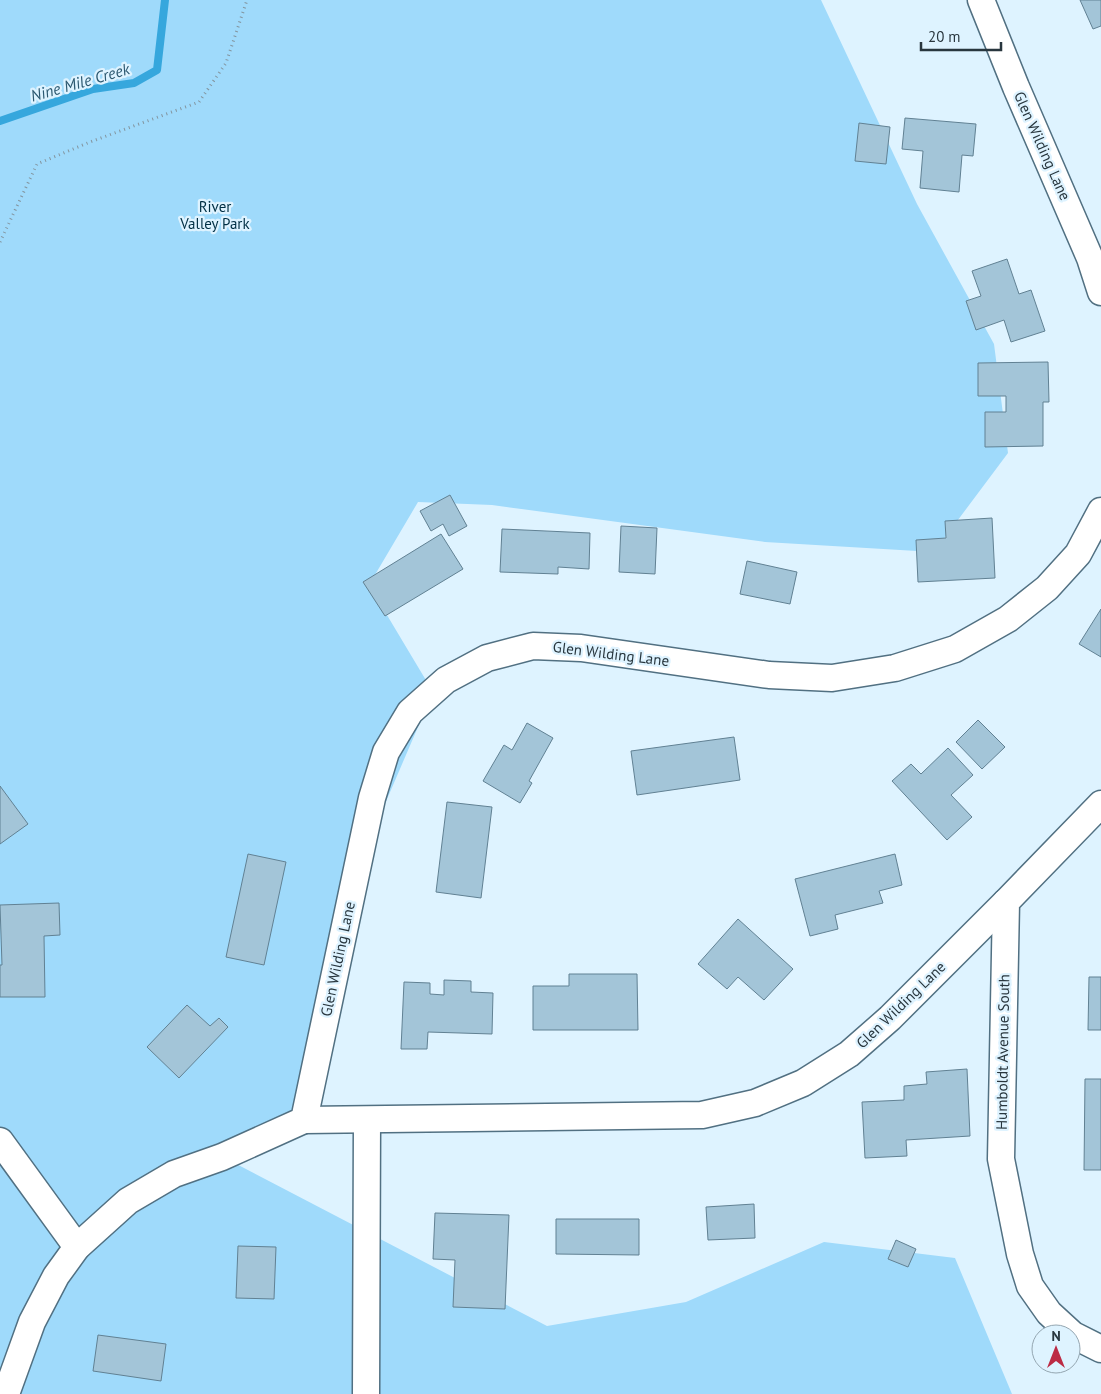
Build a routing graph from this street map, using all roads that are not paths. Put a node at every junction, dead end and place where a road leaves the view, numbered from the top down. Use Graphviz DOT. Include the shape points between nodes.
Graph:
graph roads {
  1 [pos="981,0"];
  2 [pos="1101,292"];
  3 [pos="1101,511"];
  4 [pos="1101,804"];
  5 [pos="1006,902"];
  6 [pos="304,1120"];
  7 [pos="367,1120"];
  8 [pos="0,1141"];
  9 [pos="77,1247"];
  10 [pos="1101,1349"];
  11 [pos="6,1394"];
  12 [pos="366,1394"];
  1 -- 2 [label="street, Glen Wilding Lane" via="1090,258"];
  3 -- 6 [label="street, Glen Wilding Lane" via="1078,554 1047,588 1008,619 955,649 895,668 832,678 769,675 581,648 533,646 487,658 446,680 410,712 386,752 372,798"];
  4 -- 5 [label="street"];
  5 -- 7 [label="street, Glen Wilding Lane" via="890,1018 849,1054 803,1083 755,1103 702,1115"];
  5 -- 10 [label="street, Humboldt Avenue South" via="1001,1159 1020,1254 1030,1286 1050,1313 1074,1335"];
  6 -- 7 [label="street, Glen Wilding Lane"];
  6 -- 9 [label="street, Glen Wilding Lane" via="222,1157 174,1174 128,1201"];
  7 -- 12 [label="street"];
  8 -- 9 [label="street"];
  9 -- 11 [label="street, Glen Wilding Lane" via="56,1276 32,1322"];
}
